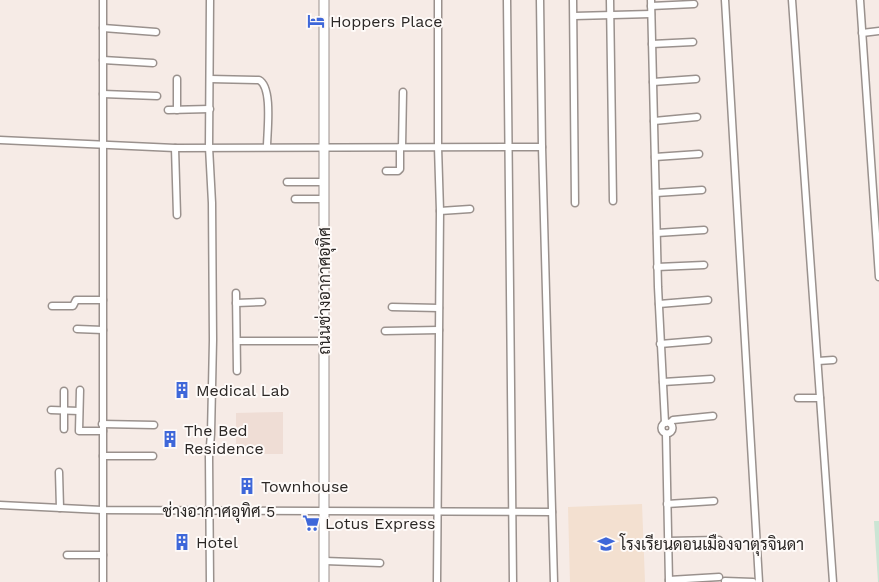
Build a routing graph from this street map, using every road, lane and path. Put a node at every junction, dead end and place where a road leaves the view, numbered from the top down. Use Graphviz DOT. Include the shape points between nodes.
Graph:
graph roads {
  1 [pos="103,0"];
  2 [pos="210,0"];
  3 [pos="324,0"];
  4 [pos="438,0"];
  5 [pos="507,0"];
  6 [pos="540,0"];
  7 [pos="573,0"];
  8 [pos="610,0"];
  9 [pos="725,0"];
  10 [pos="792,0"];
  11 [pos="860,0"];
  12 [pos="651,3"];
  13 [pos="694,4"];
  14 [pos="651,14"];
  15 [pos="574,16"];
  16 [pos="611,16"];
  17 [pos="103,28"];
  18 [pos="879,31"];
  19 [pos="156,32"];
  20 [pos="862,33"];
  21 [pos="693,42"];
  22 [pos="652,44"];
  23 [pos="103,60"];
  24 [pos="154,63"];
  25 [pos="177,79"];
  26 [pos="210,79"];
  27 [pos="696,79"];
  28 [pos="653,82"];
  29 [pos="403,92"];
  30 [pos="103,94"];
  31 [pos="157,96"];
  32 [pos="210,109"];
  33 [pos="168,110"];
  34 [pos="177,110"];
  35 [pos="697,117"];
  36 [pos="654,121"];
  37 [pos="0,140"];
  38 [pos="103,146"];
  39 [pos="209,147"];
  40 [pos="267,147"];
  41 [pos="438,147"];
  42 [pos="508,147"];
  43 [pos="542,147"];
  44 [pos="175,148"];
  45 [pos="324,148"];
  46 [pos="401,148"];
  47 [pos="699,154"];
  48 [pos="655,157"];
  49 [pos="386,171"];
  50 [pos="287,182"];
  51 [pos="324,182"];
  52 [pos="702,190"];
  53 [pos="656,193"];
  54 [pos="324,199"];
  55 [pos="295,200"];
  56 [pos="613,201"];
  57 [pos="576,203"];
  58 [pos="470,209"];
  59 [pos="440,211"];
  60 [pos="177,215"];
  61 [pos="877,222"];
  62 [pos="704,230"];
  63 [pos="657,233"];
  64 [pos="704,265"];
  65 [pos="657,267"];
  66 [pos="879,277"];
  67 [pos="236,293"];
  68 [pos="103,300"];
  69 [pos="708,300"];
  70 [pos="262,302"];
  71 [pos="236,303"];
  72 [pos="658,304"];
  73 [pos="52,306"];
  74 [pos="392,307"];
  75 [pos="439,308"];
  76 [pos="77,329"];
  77 [pos="103,330"];
  78 [pos="439,330"];
  79 [pos="385,331"];
  80 [pos="708,340"];
  81 [pos="237,341"];
  82 [pos="324,341"];
  83 [pos="660,344"];
  84 [pos="833,360"];
  85 [pos="818,361"];
  86 [pos="237,371"];
  87 [pos="712,380"];
  88 [pos="662,382"];
  89 [pos="80,390"];
  90 [pos="64,391"];
  91 [pos="798,398"];
  92 [pos="820,398"];
  93 [pos="51,410"];
  94 [pos="64,410"];
  95 [pos="79,411"];
  96 [pos="712,416"];
  97 [pos="667,423"];
  98 [pos="154,425"];
  99 [pos="102,428"];
  100 [pos="64,429"];
  101 [pos="102,456"];
  102 [pos="153,456"];
  103 [pos="60,472"];
  104 [pos="714,501"];
  105 [pos="667,504"];
  106 [pos="0,505"];
  107 [pos="60,508"];
  108 [pos="102,510"];
  109 [pos="209,511"];
  110 [pos="325,511"];
  111 [pos="437,512"];
  112 [pos="512,512"];
  113 [pos="552,512"];
  114 [pos="719,540"];
  115 [pos="668,541"];
  116 [pos="67,555"];
  117 [pos="102,555"];
  118 [pos="325,561"];
  119 [pos="380,563"];
  120 [pos="669,581"];
  121 [pos="102,582"];
  122 [pos="210,582"];
  123 [pos="324,582"];
  124 [pos="437,582"];
  125 [pos="513,582"];
  126 [pos="554,582"];
  127 [pos="753,582"];
  128 [pos="759,582"];
  129 [pos="833,582"];
  1 -- 17 [label="street"];
  2 -- 26 [label="street"];
  3 -- 45 [label="street, ถนนช่างอากาศอุทิศ"];
  4 -- 41 [label="street"];
  5 -- 42 [label="street"];
  6 -- 43 [label="street"];
  7 -- 15 [label="street"];
  8 -- 16 [label="street"];
  9 -- 128 [label="street"];
  10 -- 85 [label="street"];
  11 -- 20 [label="street"];
  12 -- 13 [label="street"];
  12 -- 14 [label="street"];
  14 -- 16 [label="street"];
  14 -- 22 [label="street"];
  15 -- 16 [label="street"];
  15 -- 57 [label="street"];
  16 -- 56 [label="street"];
  17 -- 19 [label="street"];
  17 -- 23 [label="street"];
  18 -- 20 [label="street"];
  20 -- 61 [label="street"];
  21 -- 22 [label="street"];
  22 -- 28 [label="street"];
  23 -- 24 [label="street"];
  23 -- 30 [label="street"];
  25 -- 34 [label="street"];
  26 -- 32 [label="street"];
  26 -- 40 [label="street" via="264,82 268,92"];
  27 -- 28 [label="street"];
  28 -- 36 [label="street"];
  29 -- 46 [label="street"];
  30 -- 31 [label="street"];
  30 -- 38 [label="street"];
  32 -- 34 [label="street"];
  32 -- 39 [label="street"];
  33 -- 34 [label="street"];
  35 -- 36 [label="street"];
  36 -- 48 [label="street"];
  37 -- 38 [label="street"];
  38 -- 44 [label="street"];
  38 -- 68 [label="street"];
  39 -- 40 [label="street"];
  39 -- 44 [label="street"];
  39 -- 109 [label="street" via="213,340"];
  40 -- 45 [label="street"];
  41 -- 42 [label="street"];
  41 -- 46 [label="street"];
  41 -- 59 [label="street"];
  42 -- 43 [label="street"];
  42 -- 112 [label="street"];
  43 -- 113 [label="street"];
  44 -- 60 [label="street"];
  45 -- 46 [label="street"];
  45 -- 51 [label="street, ถนนช่างอากาศอุทิศ"];
  46 -- 49 [label="street" via="400,169"];
  47 -- 48 [label="street"];
  48 -- 53 [label="street"];
  50 -- 51 [label="street"];
  51 -- 54 [label="street, ถนนช่างอากาศอุทิศ"];
  52 -- 53 [label="street"];
  53 -- 63 [label="street"];
  54 -- 55 [label="street"];
  54 -- 82 [label="street, ถนนช่างอากาศอุทิศ"];
  58 -- 59 [label="street"];
  59 -- 75 [label="street"];
  61 -- 66 [label="street"];
  62 -- 63 [label="street"];
  63 -- 65 [label="street"];
  64 -- 65 [label="street"];
  65 -- 72 [label="street"];
  67 -- 71 [label="street"];
  68 -- 73 [label="street" via="76,300 73,306"];
  68 -- 77 [label="street"];
  69 -- 72 [label="street"];
  70 -- 71 [label="street"];
  71 -- 81 [label="street"];
  72 -- 83 [label="street"];
  74 -- 75 [label="street"];
  75 -- 78 [label="street"];
  76 -- 77 [label="street"];
  77 -- 99 [label="street"];
  78 -- 79 [label="street"];
  78 -- 111 [label="street"];
  80 -- 83 [label="street"];
  81 -- 82 [label="street"];
  81 -- 86 [label="street"];
  82 -- 110 [label="street, ถนนช่างอากาศอุทิศ"];
  83 -- 88 [label="street"];
  84 -- 85 [label="street"];
  85 -- 92 [label="street"];
  87 -- 88 [label="street"];
  88 -- 97 [label="street"];
  89 -- 95 [label="street"];
  90 -- 94 [label="street"];
  91 -- 92 [label="street"];
  92 -- 129 [label="street"];
  93 -- 94 [label="street"];
  94 -- 95 [label="street"];
  94 -- 100 [label="street"];
  95 -- 99 [label="street" via="79,431"];
  96 -- 97 [label="street"];
  97 -- 105 [label="street" via="661,430 666,434"];
  98 -- 99 [label="street"];
  99 -- 101 [label="street"];
  101 -- 102 [label="street"];
  101 -- 108 [label="street"];
  103 -- 107 [label="street"];
  104 -- 105 [label="street"];
  105 -- 115 [label="street"];
  106 -- 107 [label="street, ช่างอากาศอุทิศ 5"];
  107 -- 108 [label="street, ช่างอากาศอุทิศ 5"];
  108 -- 109 [label="street, ช่างอากาศอุทิศ 5"];
  108 -- 117 [label="street"];
  109 -- 110 [label="street, ช่างอากาศอุทิศ 5"];
  109 -- 122 [label="street"];
  110 -- 111 [label="street, ช่างอากาศอุทิศ 5"];
  110 -- 118 [label="street, ถนนช่างอากาศอุทิศ"];
  111 -- 112 [label="street, ช่างอากาศอุทิศ 5"];
  111 -- 124 [label="street"];
  112 -- 113 [label="street, ช่างอากาศอุทิศ 5"];
  112 -- 125 [label="street"];
  113 -- 126 [label="street"];
  114 -- 115 [label="street"];
  115 -- 120 [label="street"];
  116 -- 117 [label="street"];
  117 -- 121 [label="street"];
  118 -- 119 [label="street"];
  118 -- 123 [label="street, ถนนช่างอากาศอุทิศ"];
  120 -- 127 [label="street" via="722,579"];
}
